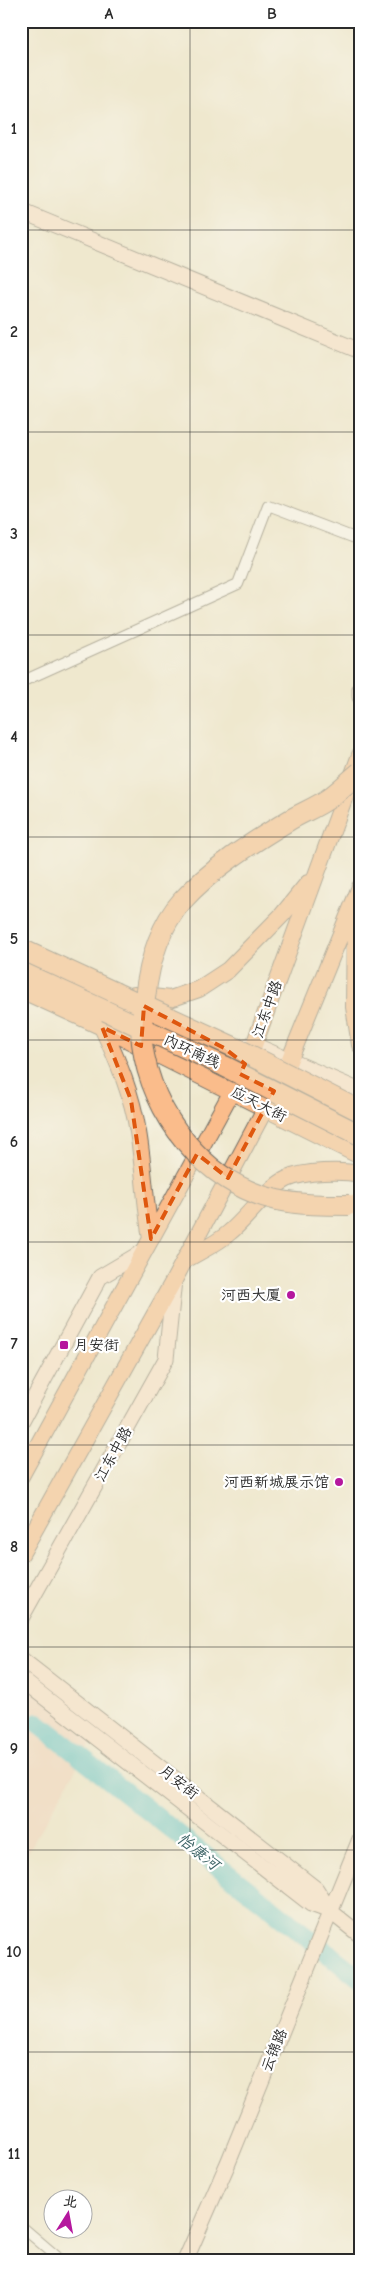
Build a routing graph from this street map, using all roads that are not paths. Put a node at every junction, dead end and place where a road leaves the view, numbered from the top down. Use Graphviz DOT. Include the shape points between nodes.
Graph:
graph roads {
  1 [pos="21,212"];
  2 [pos="360,351"];
  3 [pos="360,540"];
  4 [pos="21,682"];
  5 [pos="360,690"];
  6 [pos="360,697"];
  7 [pos="360,755"];
  8 [pos="360,772"];
  9 [pos="317,871"];
  10 [pos="358,893"];
  11 [pos="21,943"];
  12 [pos="21,949"];
  13 [pos="356,950"];
  14 [pos="21,972"];
  15 [pos="21,990"];
  16 [pos="126,994"];
  17 [pos="102,1027"];
  18 [pos="254,1045"];
  19 [pos="360,1046"];
  20 [pos="224,1048"];
  21 [pos="289,1061"];
  22 [pos="245,1064"];
  23 [pos="279,1081"];
  24 [pos="232,1091"];
  25 [pos="360,1091"];
  26 [pos="266,1107"];
  27 [pos="360,1111"];
  28 [pos="360,1122"];
  29 [pos="360,1135"];
  30 [pos="360,1156"];
  31 [pos="360,1174"];
  32 [pos="360,1205"];
  33 [pos="148,1245"];
  34 [pos="184,1261"];
  35 [pos="174,1280"];
  36 [pos="21,1422"];
  37 [pos="21,1476"];
  38 [pos="21,1554"];
  39 [pos="21,1618"];
  40 [pos="21,1659"];
  41 [pos="21,1679"];
  42 [pos="360,1839"];
  43 [pos="330,1911"];
  44 [pos="360,1935"];
  45 [pos="21,2226"];
  46 [pos="62,2261"];
  47 [pos="185,2261"];
  1 -- 2 [label="street"];
  3 -- 4 [label="street" via="268,505 238,584"];
  5 -- 6 [label="street"];
  7 -- 9 [label="main road, 江东中路"];
  8 -- 32 [label="highway, bridge" via="327,800 236,854 182,901 168,920 148,968 141,1041 148,1075 164,1111 183,1139 207,1164 242,1187 276,1200 312,1205"];
  9 -- 16 [label="main road" via="284,914 221,975 199,989 170,1000"];
  9 -- 18 [label="main road, 江东中路"];
  10 -- 13 [label="main road"];
  10 -- 21 [label="main road, 江东中路"];
  11 -- 16 [label="main road, 应天大街"];
  12 -- 27 [label="highway, 内环南线, bridge" via="238,1049"];
  13 -- 19 [label="main road" via="354,1007"];
  14 -- 29 [label="highway, 内环南线, bridge" via="224,1066"];
  15 -- 17 [label="main road, 应天大街"];
  16 -- 20 [label="main road, 应天大街"];
  17 -- 24 [label="main road, 应天大街"];
  17 -- 33 [label="main road" via="121,1068 138,1132"];
  18 -- 20 [label="street"];
  18 -- 21 [label="street"];
  18 -- 22 [label="main road, 江东中路"];
  20 -- 22 [label="main road, 应天大街"];
  21 -- 23 [label="main road, 江东中路"];
  21 -- 25 [label="street"];
  22 -- 23 [label="main road, 应天大街"];
  22 -- 24 [label="main road, 江东中路"];
  23 -- 26 [label="main road, 江东中路"];
  23 -- 28 [label="main road, 应天大街"];
  24 -- 26 [label="main road, 应天大街"];
  24 -- 33 [label="main road, 江东中路"];
  26 -- 30 [label="main road, 应天大街"];
  26 -- 34 [label="main road, 江东中路"];
  31 -- 34 [label="main road" via="316,1173 286,1179 229,1233"];
  33 -- 36 [label="street, 江东中路" via="100,1278"];
  33 -- 37 [label="main road, 江东中路"];
  34 -- 35 [label="main road, 江东中路"];
  35 -- 38 [label="main road, 江东中路"];
  35 -- 39 [label="street, 江东中路" via="166,1359"];
  40 -- 43 [label="street, 月安街" via="316,1889"];
  41 -- 43 [label="street" via="311,1904"];
  42 -- 43 [label="street, 云锦路"];
  43 -- 44 [label="street"];
  43 -- 47 [label="street, 云锦路"];
  45 -- 46 [label="street"];
}
